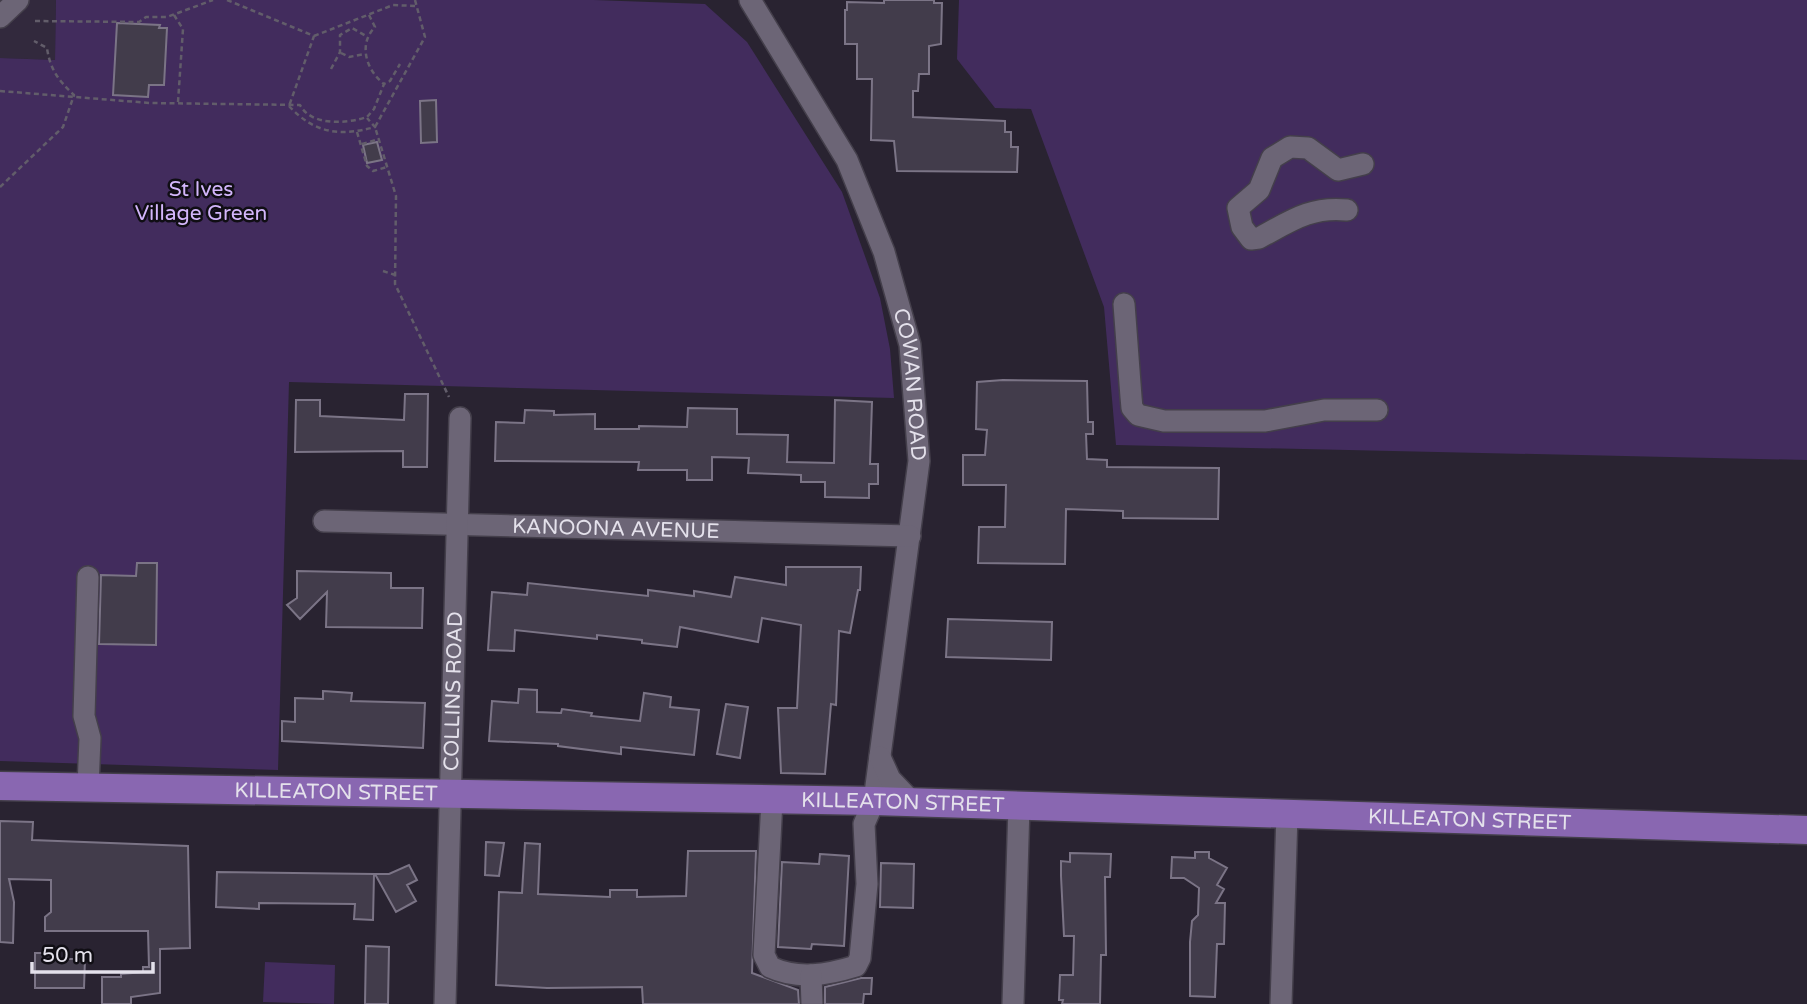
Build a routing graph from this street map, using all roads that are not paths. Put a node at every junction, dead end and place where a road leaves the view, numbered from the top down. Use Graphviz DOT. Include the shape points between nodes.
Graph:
graph roads {
  1 [pos="18,0"];
  2 [pos="750,0"];
  3 [pos="0,17"];
  4 [pos="1363,164"];
  5 [pos="1347,210"];
  6 [pos="1124,304"];
  7 [pos="1377,410"];
  8 [pos="460,418"];
  9 [pos="324,521"];
  10 [pos="457,523"];
  11 [pos="910,536"];
  12 [pos="88,577"];
  13 [pos="880,757"];
  14 [pos="0,786"];
  15 [pos="88,787"];
  16 [pos="450,796"];
  17 [pos="772,800"];
  18 [pos="874,801"];
  19 [pos="913,803"];
  20 [pos="1019,806"];
  21 [pos="1287,814"];
  22 [pos="1807,830"];
  23 [pos="811,975"];
  24 [pos="445,1004"];
  25 [pos="812,1004"];
  26 [pos="1013,1004"];
  27 [pos="1281,1004"];
  1 -- 3 [label="street"];
  2 -- 11 [label="street, COWAN ROAD" via="847,160 884,252 913,370 919,461"];
  4 -- 5 [label="street" via="1338,170 1308,148 1290,147 1272,158 1259,191 1238,208 1242,227 1251,239 1304,213"];
  6 -- 7 [label="street" via="1132,408 1138,415 1164,421 1257,421 1324,410"];
  8 -- 10 [label="street, COLLINS ROAD"];
  9 -- 10 [label="street, KANOONA AVENUE"];
  10 -- 11 [label="street, KANOONA AVENUE"];
  10 -- 16 [label="street, COLLINS ROAD"];
  11 -- 13 [label="street, COWAN ROAD"];
  12 -- 15 [label="street" via="83,716 90,738"];
  13 -- 18 [label="street, COWAN ROAD"];
  13 -- 19 [label="street" via="890,779"];
  14 -- 15 [label="main road, KILLEATON STREET"];
  15 -- 16 [label="main road, KILLEATON STREET"];
  16 -- 17 [label="main road, KILLEATON STREET"];
  16 -- 24 [label="street, COLLINS ROAD"];
  17 -- 18 [label="main road, KILLEATON STREET"];
  17 -- 23 [label="street" via="764,955 770,967 781,972"];
  18 -- 19 [label="main road, KILLEATON STREET"];
  18 -- 23 [label="street, COWAN ROAD" via="864,824 867,884 860,958 856,966"];
  19 -- 20 [label="main road, KILLEATON STREET"];
  20 -- 21 [label="main road, KILLEATON STREET"];
  20 -- 26 [label="street"];
  21 -- 22 [label="main road, KILLEATON STREET"];
  21 -- 27 [label="street"];
  23 -- 25 [label="street"];
}
